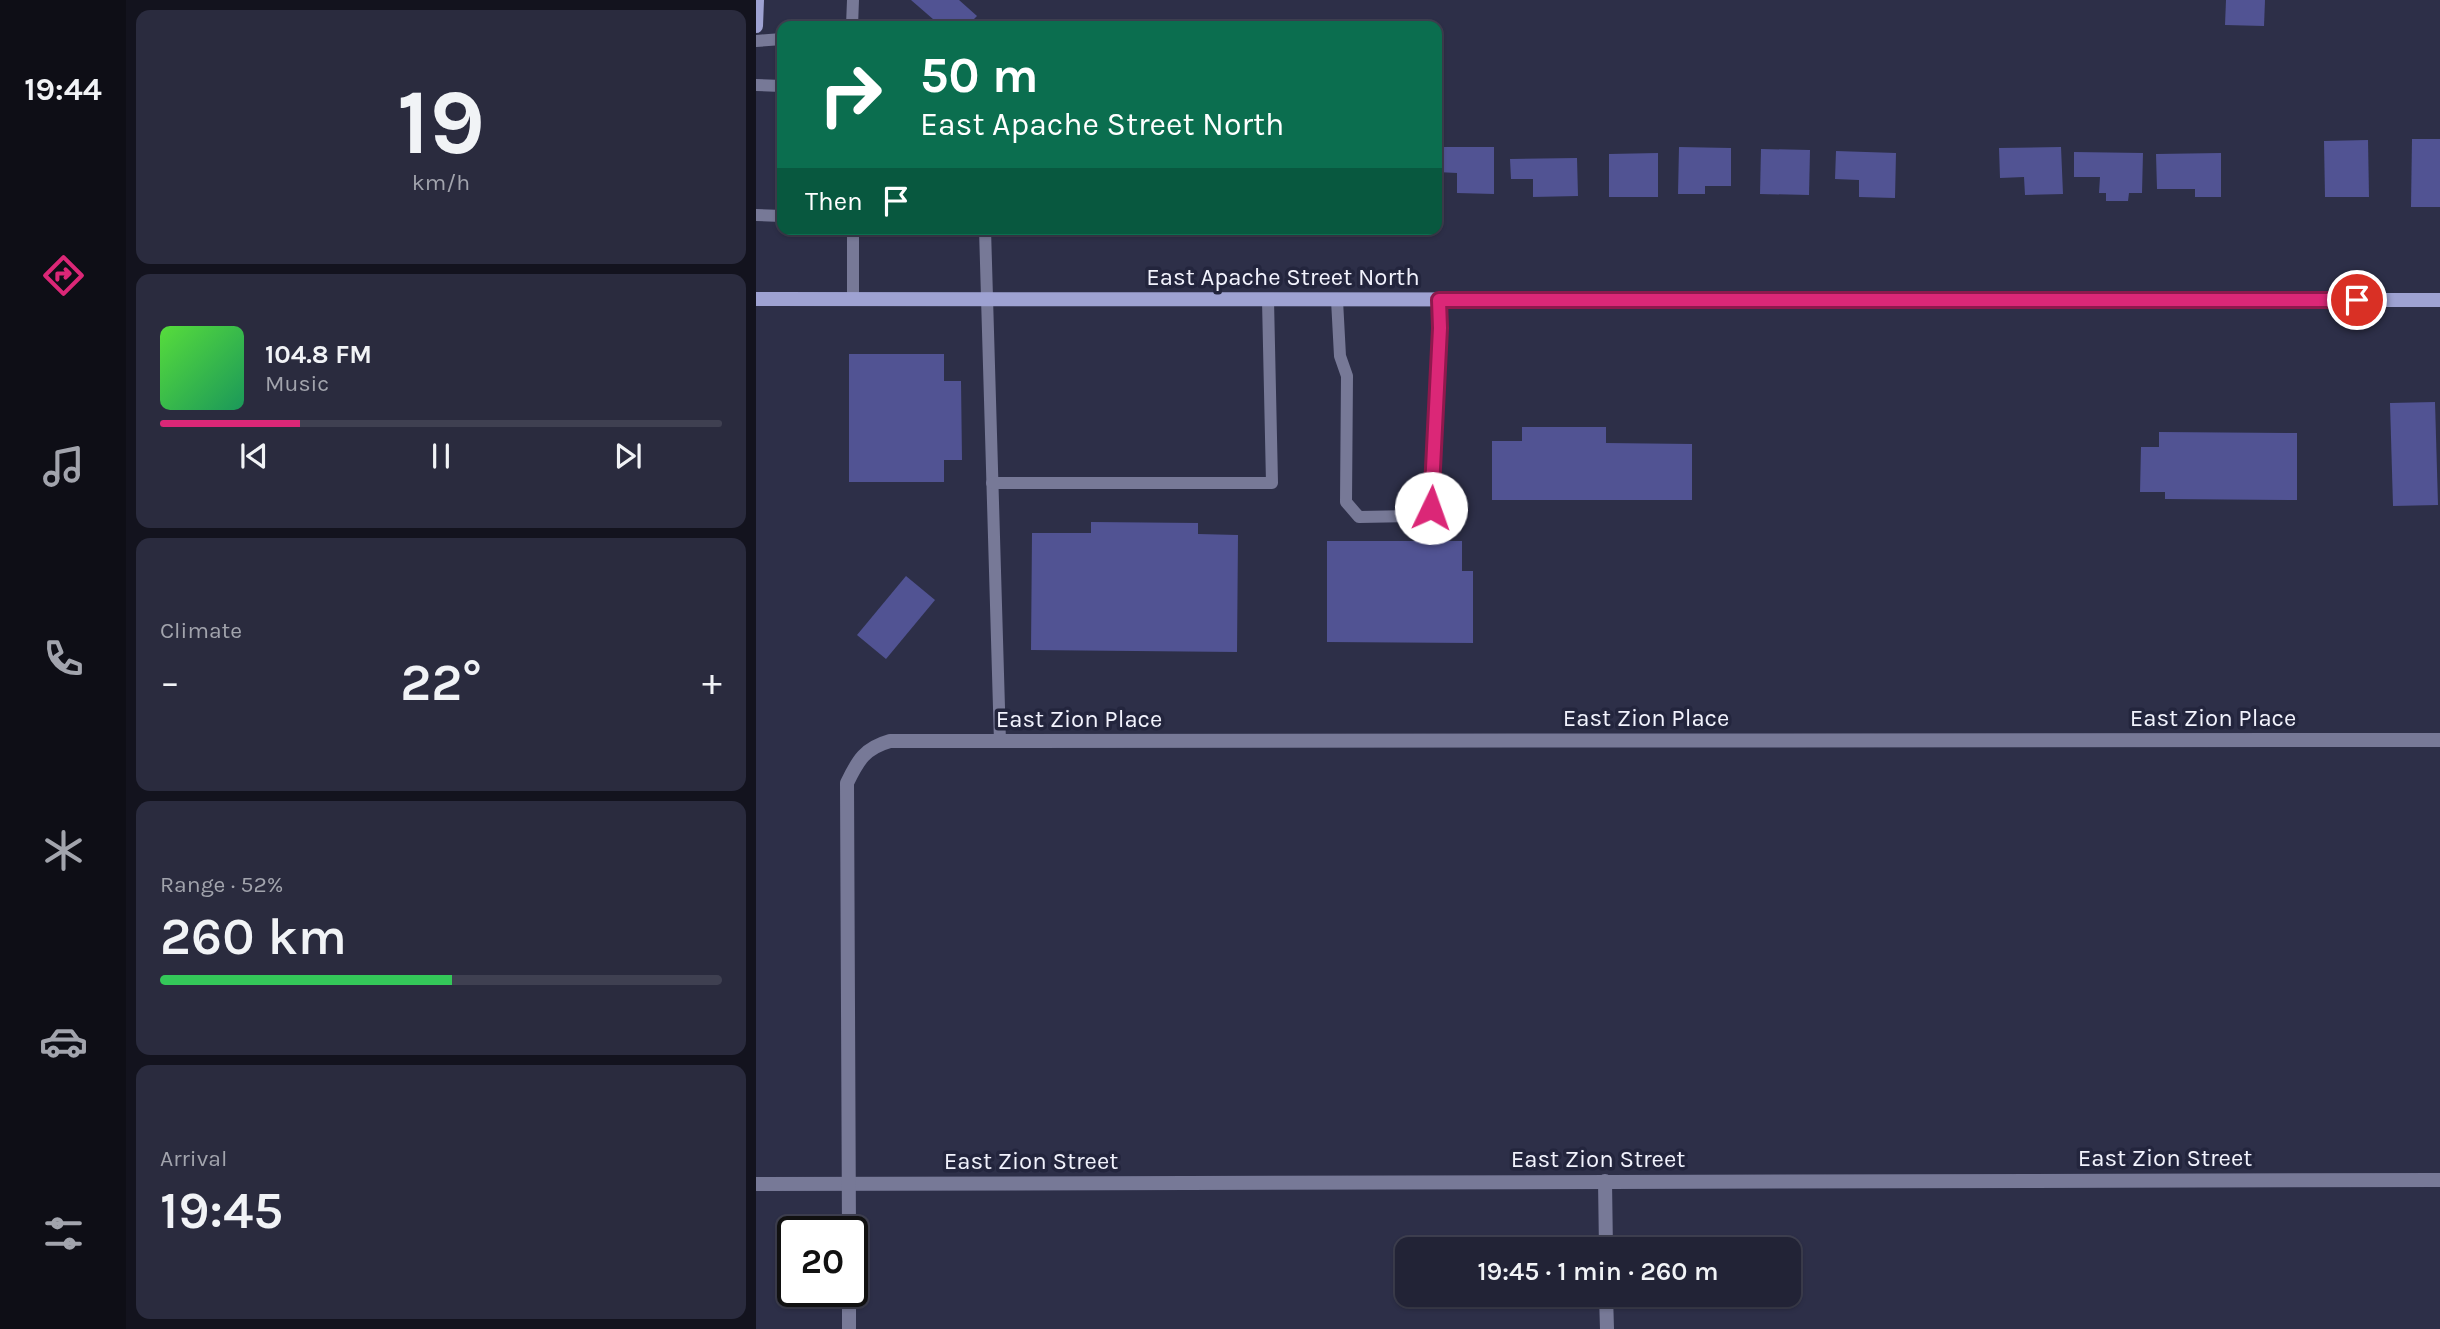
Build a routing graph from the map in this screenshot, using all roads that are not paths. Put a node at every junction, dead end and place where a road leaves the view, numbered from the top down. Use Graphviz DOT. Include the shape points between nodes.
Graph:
graph roads {
  1 [pos="757,0"];
  2 [pos="853,0"];
  3 [pos="852,21"];
  4 [pos="756,26"];
  5 [pos="777,39"];
  6 [pos="756,41"];
  7 [pos="756,85"];
  8 [pos="777,86"];
  9 [pos="756,215"];
  10 [pos="777,216"];
  11 [pos="853,235"];
  12 [pos="985,235"];
  13 [pos="756,299"];
  14 [pos="853,300"];
  15 [pos="986,300"];
  16 [pos="1268,300"];
  17 [pos="1337,300"];
  18 [pos="1439,300"];
  19 [pos="2440,300"];
  20 [pos="992,483"];
  21 [pos="2440,740"];
  22 [pos="1000,742"];
  23 [pos="2440,1180"];
  24 [pos="1605,1181"];
  25 [pos="756,1184"];
  26 [pos="849,1185"];
  27 [pos="849,1216"];
  28 [pos="1606,1237"];
  29 [pos="849,1307"];
  30 [pos="1606,1307"];
  31 [pos="849,1329"];
  32 [pos="1607,1329"];
  1 -- 4 [label="main road"];
  2 -- 3 [label="lane"];
  5 -- 6 [label="lane"];
  7 -- 8 [label="lane"];
  9 -- 10 [label="lane"];
  11 -- 14 [label="lane"];
  12 -- 15 [label="lane"];
  13 -- 14 [label="main road, East Apache Street North"];
  14 -- 15 [label="main road, East Apache Street North"];
  15 -- 16 [label="main road, East Apache Street North"];
  15 -- 20 [label="lane"];
  16 -- 17 [label="main road, East Apache Street North"];
  16 -- 20 [label="lane" via="1272,482"];
  17 -- 18 [label="main road, East Apache Street North"];
  17 -- 18 [label="lane" via="1340,356 1347,376 1346,502 1359,517 1413,516 1431,508"];
  18 -- 19 [label="main road, East Apache Street North"];
  20 -- 22 [label="lane"];
  21 -- 22 [label="street, East Zion Place"];
  22 -- 26 [label="street, East Zion Place" via="890,740 875,745 858,760 847,783"];
  23 -- 24 [label="street, East Zion Street"];
  24 -- 26 [label="street, East Zion Street"];
  24 -- 28 [label="street"];
  25 -- 26 [label="street, East Zion Street"];
  26 -- 27 [label="street"];
  29 -- 31 [label="street"];
  30 -- 32 [label="street"];
}
